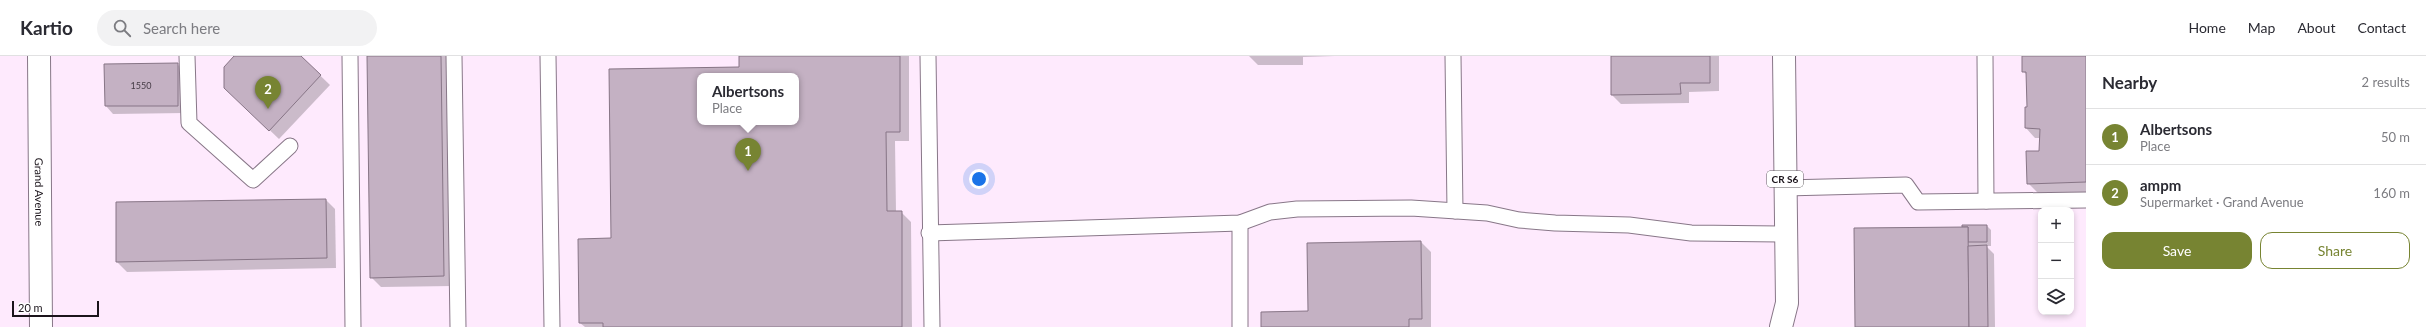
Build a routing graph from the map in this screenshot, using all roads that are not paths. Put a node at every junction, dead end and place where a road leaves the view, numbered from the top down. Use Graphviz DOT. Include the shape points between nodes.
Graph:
graph roads {
  1 [pos="39,56"];
  2 [pos="187,56"];
  3 [pos="350,56"];
  4 [pos="454,56"];
  5 [pos="548,56"];
  6 [pos="928,56"];
  7 [pos="1453,56"];
  8 [pos="1784,56"];
  9 [pos="1985,56"];
  10 [pos="290,146"];
  11 [pos="1785,188"];
  12 [pos="2086,200"];
  13 [pos="1986,201"];
  14 [pos="1455,211"];
  15 [pos="1240,223"];
  16 [pos="929,233"];
  17 [pos="1786,234"];
  18 [pos="1787,303"];
  19 [pos="41,327"];
  20 [pos="353,327"];
  21 [pos="458,327"];
  22 [pos="552,327"];
  23 [pos="932,327"];
  24 [pos="1240,327"];
  25 [pos="1781,327"];
  26 [pos="1794,327"];
  1 -- 19 [label="main road, Grand Avenue"];
  2 -- 10 [label="lane" via="189,123 253,180"];
  3 -- 20 [label="lane"];
  4 -- 21 [label="lane"];
  5 -- 22 [label="lane"];
  6 -- 16 [label="lane"];
  7 -- 14 [label="lane"];
  8 -- 11 [label="main road, CR S6"];
  9 -- 13 [label="lane"];
  11 -- 13 [label="lane" via="1906,185 1918,202"];
  11 -- 17 [label="main road, CR S6"];
  12 -- 13 [label="lane"];
  14 -- 15 [label="lane" via="1411,208 1297,209 1270,212"];
  14 -- 17 [label="lane" via="1487,213 1520,220 1630,225 1691,233"];
  15 -- 16 [label="lane"];
  15 -- 24 [label="lane"];
  16 -- 23 [label="lane"];
  17 -- 18 [label="main road, CR S6"];
  18 -- 25 [label="main road, CR S6"];
  18 -- 26 [label="main road, CR S6"];
}
